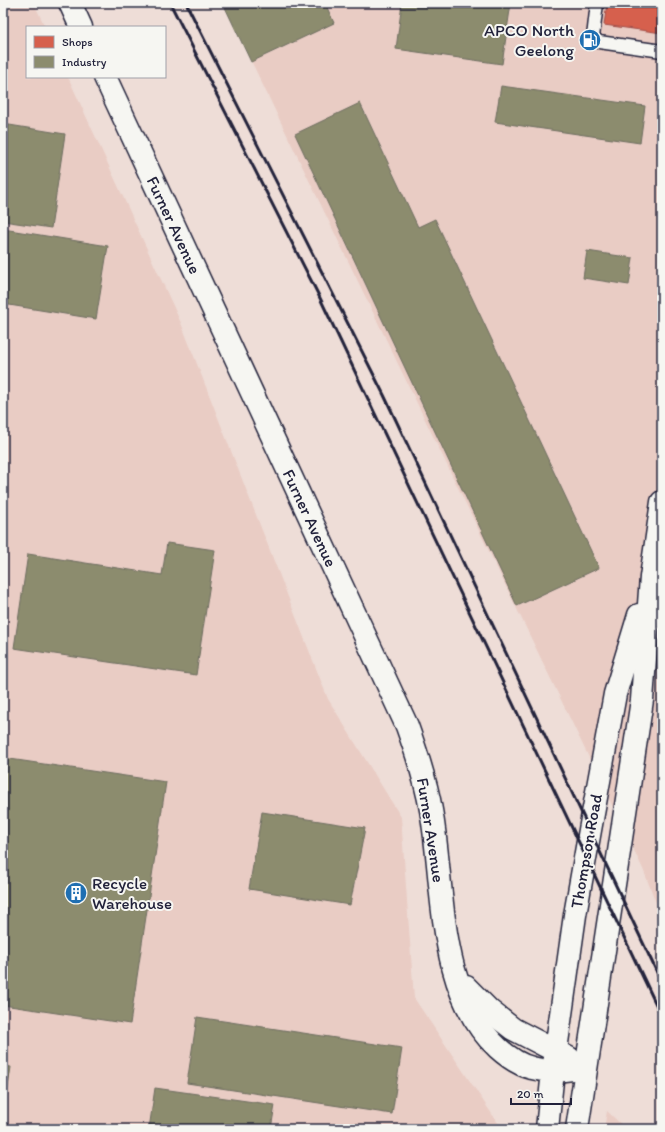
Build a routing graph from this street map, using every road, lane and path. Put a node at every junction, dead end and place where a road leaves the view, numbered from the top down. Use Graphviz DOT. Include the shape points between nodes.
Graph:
graph roads {
  1 [pos="70,3"];
  2 [pos="598,3"];
  3 [pos="81,26"];
  4 [pos="662,51"];
  5 [pos="105,78"];
  6 [pos="662,502"];
  7 [pos="651,577"];
  8 [pos="554,1061"];
  9 [pos="586,1067"];
  10 [pos="547,1129"];
  11 [pos="577,1129"];
  1 -- 3 [label="main road"];
  2 -- 4 [label="lane" via="593,37 599,42"];
  5 -- 8 [label="main road, Furner Avenue" via="407,726 432,810 444,918 457,978 506,1024 529,1039"];
  6 -- 7 [label="main road, Thompson Road"];
  7 -- 8 [label="main road, Thompson Road" via="615,694 575,915"];
  7 -- 9 [label="main road, Thompson Road" via="642,700"];
  8 -- 9 [label="main road"];
  8 -- 10 [label="main road, Thompson Road"];
  9 -- 11 [label="main road, Thompson Road"];
}
